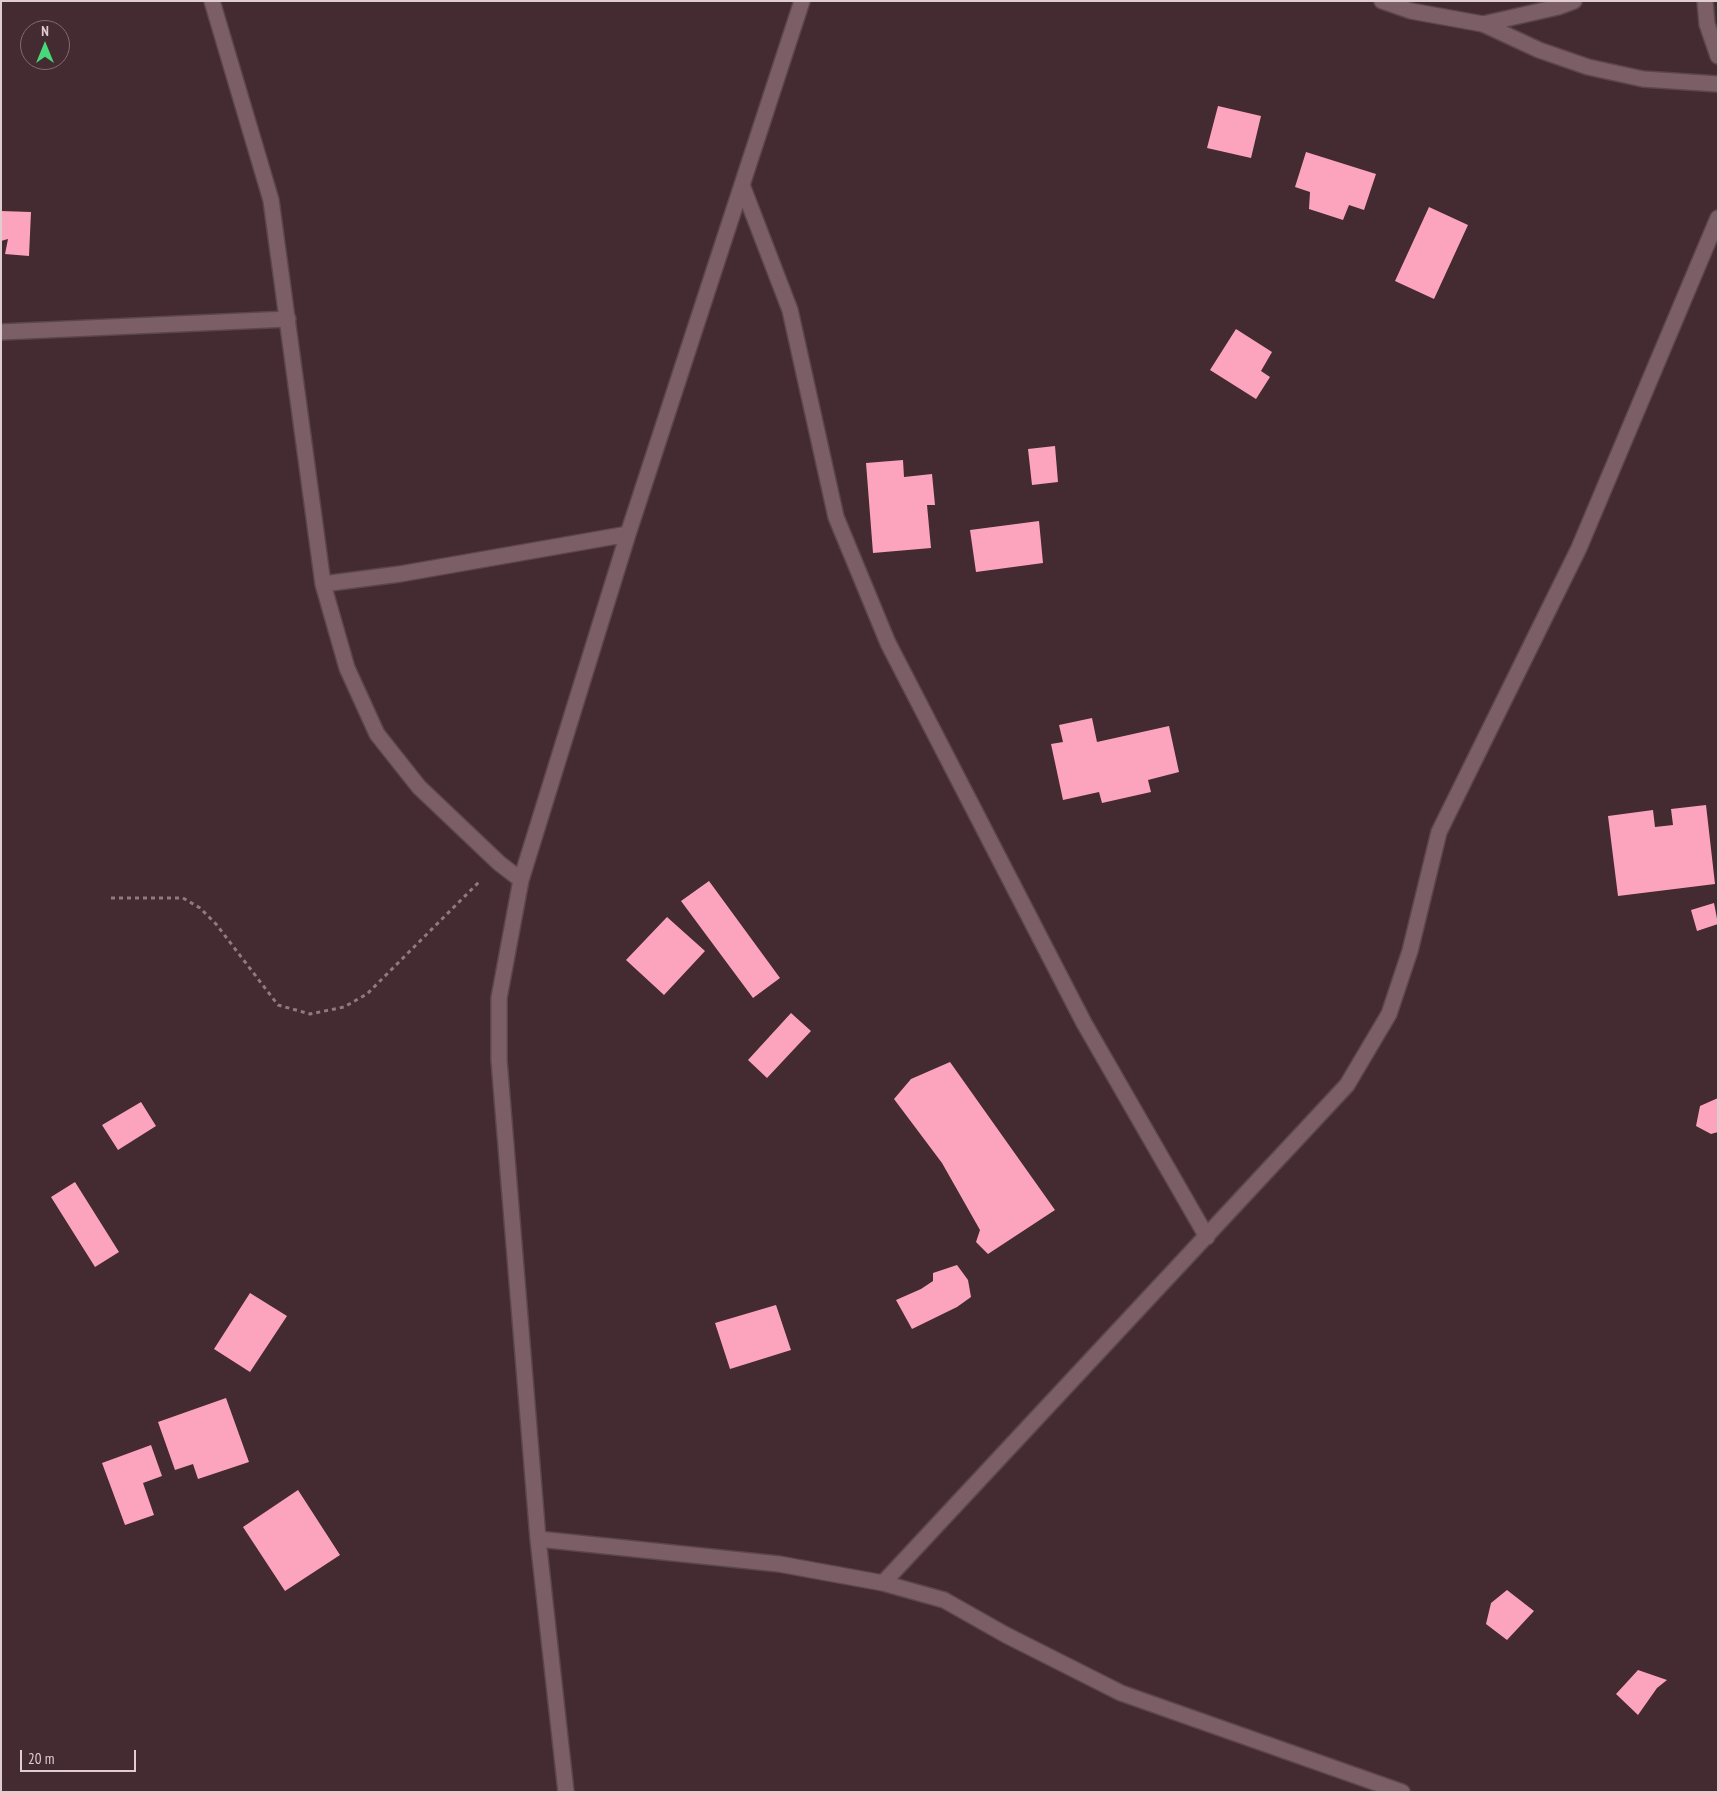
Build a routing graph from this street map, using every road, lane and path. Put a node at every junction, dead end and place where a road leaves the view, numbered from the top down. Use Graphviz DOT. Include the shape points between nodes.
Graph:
graph roads {
  1 [pos="212,1"];
  2 [pos="802,1"];
  3 [pos="1382,1"];
  4 [pos="1574,1"];
  5 [pos="1705,1"];
  6 [pos="1483,24"];
  7 [pos="1718,56"];
  8 [pos="1718,84"];
  9 [pos="742,185"];
  10 [pos="1718,218"];
  11 [pos="288,319"];
  12 [pos="1,332"];
  13 [pos="628,534"];
  14 [pos="323,584"];
  15 [pos="499,862"];
  16 [pos="521,880"];
  17 [pos="111,898"];
  18 [pos="1208,1236"];
  19 [pos="538,1539"];
  20 [pos="883,1584"];
  21 [pos="566,1792"];
  22 [pos="1402,1792"];
  1 -- 11 [label="street" via="271,200"];
  2 -- 9 [label="street"];
  3 -- 6 [label="street" via="1411,11"];
  4 -- 6 [label="street"];
  5 -- 7 [label="street" via="1707,24"];
  6 -- 8 [label="street" via="1539,50 1588,67 1643,79"];
  9 -- 13 [label="street"];
  9 -- 18 [label="street" via="790,310 836,517 888,643 1084,1024"];
  10 -- 18 [label="street" via="1579,548 1439,832 1410,951 1389,1014 1347,1085"];
  11 -- 12 [label="street"];
  11 -- 14 [label="street"];
  13 -- 14 [label="street" via="400,574"];
  13 -- 16 [label="street"];
  14 -- 15 [label="street" via="347,668 377,734 418,787"];
  15 -- 16 [label="street"];
  15 -- 17 [label="path" via="367,994 344,1007 310,1014 278,1005 216,924 200,908 183,898"];
  16 -- 19 [label="street" via="499,998 499,1060"];
  18 -- 20 [label="street"];
  19 -- 20 [label="street" via="780,1564"];
  19 -- 21 [label="street"];
  20 -- 22 [label="street" via="944,1600 1121,1693"];
}
